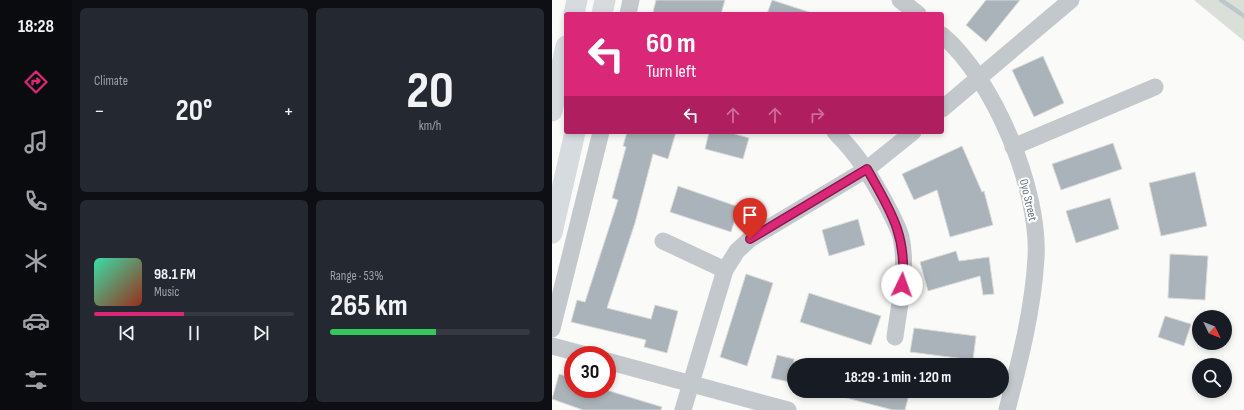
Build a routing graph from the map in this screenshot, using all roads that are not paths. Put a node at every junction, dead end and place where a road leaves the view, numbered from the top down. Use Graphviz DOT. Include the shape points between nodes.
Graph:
graph roads {
  1 [pos="577,0"];
  2 [pos="605,0"];
  3 [pos="631,0"];
  4 [pos="1071,0"];
  5 [pos="574,12"];
  6 [pos="602,12"];
  7 [pos="628,12"];
  8 [pos="944,36"];
  9 [pos="562,47"];
  10 [pos="979,79"];
  11 [pos="1155,87"];
  12 [pos="944,107"];
  13 [pos="552,111"];
  14 [pos="575,134"];
  15 [pos="601,134"];
  16 [pos="837,134"];
  17 [pos="911,134"];
  18 [pos="1013,148"];
  19 [pos="867,169"];
  20 [pos="552,233"];
  21 [pos="663,241"];
  22 [pos="725,270"];
  23 [pos="552,329"];
  24 [pos="895,337"];
  25 [pos="552,346"];
  26 [pos="564,349"];
  27 [pos="616,362"];
  28 [pos="691,383"];
  29 [pos="682,410"];
  30 [pos="788,410"];
  31 [pos="1007,410"];
  1 -- 5 [label="main road"];
  2 -- 6 [label="main road"];
  3 -- 7 [label="street"];
  4 -- 10 [label="street"];
  8 -- 10 [label="street, Oyo Street"];
  9 -- 13 [label="main road"];
  10 -- 12 [label="street"];
  10 -- 18 [label="street, Oyo Street" via="1002,119"];
  11 -- 18 [label="street"];
  14 -- 20 [label="main road"];
  15 -- 23 [label="street"];
  16 -- 19 [label="street"];
  17 -- 19 [label="street"];
  18 -- 31 [label="street, Oyo Street" via="1020,164 1034,217 1036,257 1028,325"];
  19 -- 22 [label="street" via="750,239 737,251"];
  19 -- 24 [label="street" via="892,214 901,237 903,272"];
  21 -- 22 [label="street"];
  22 -- 28 [label="street"];
  25 -- 26 [label="street"];
  27 -- 28 [label="street"];
  28 -- 29 [label="street"];
  28 -- 30 [label="street"];
}
